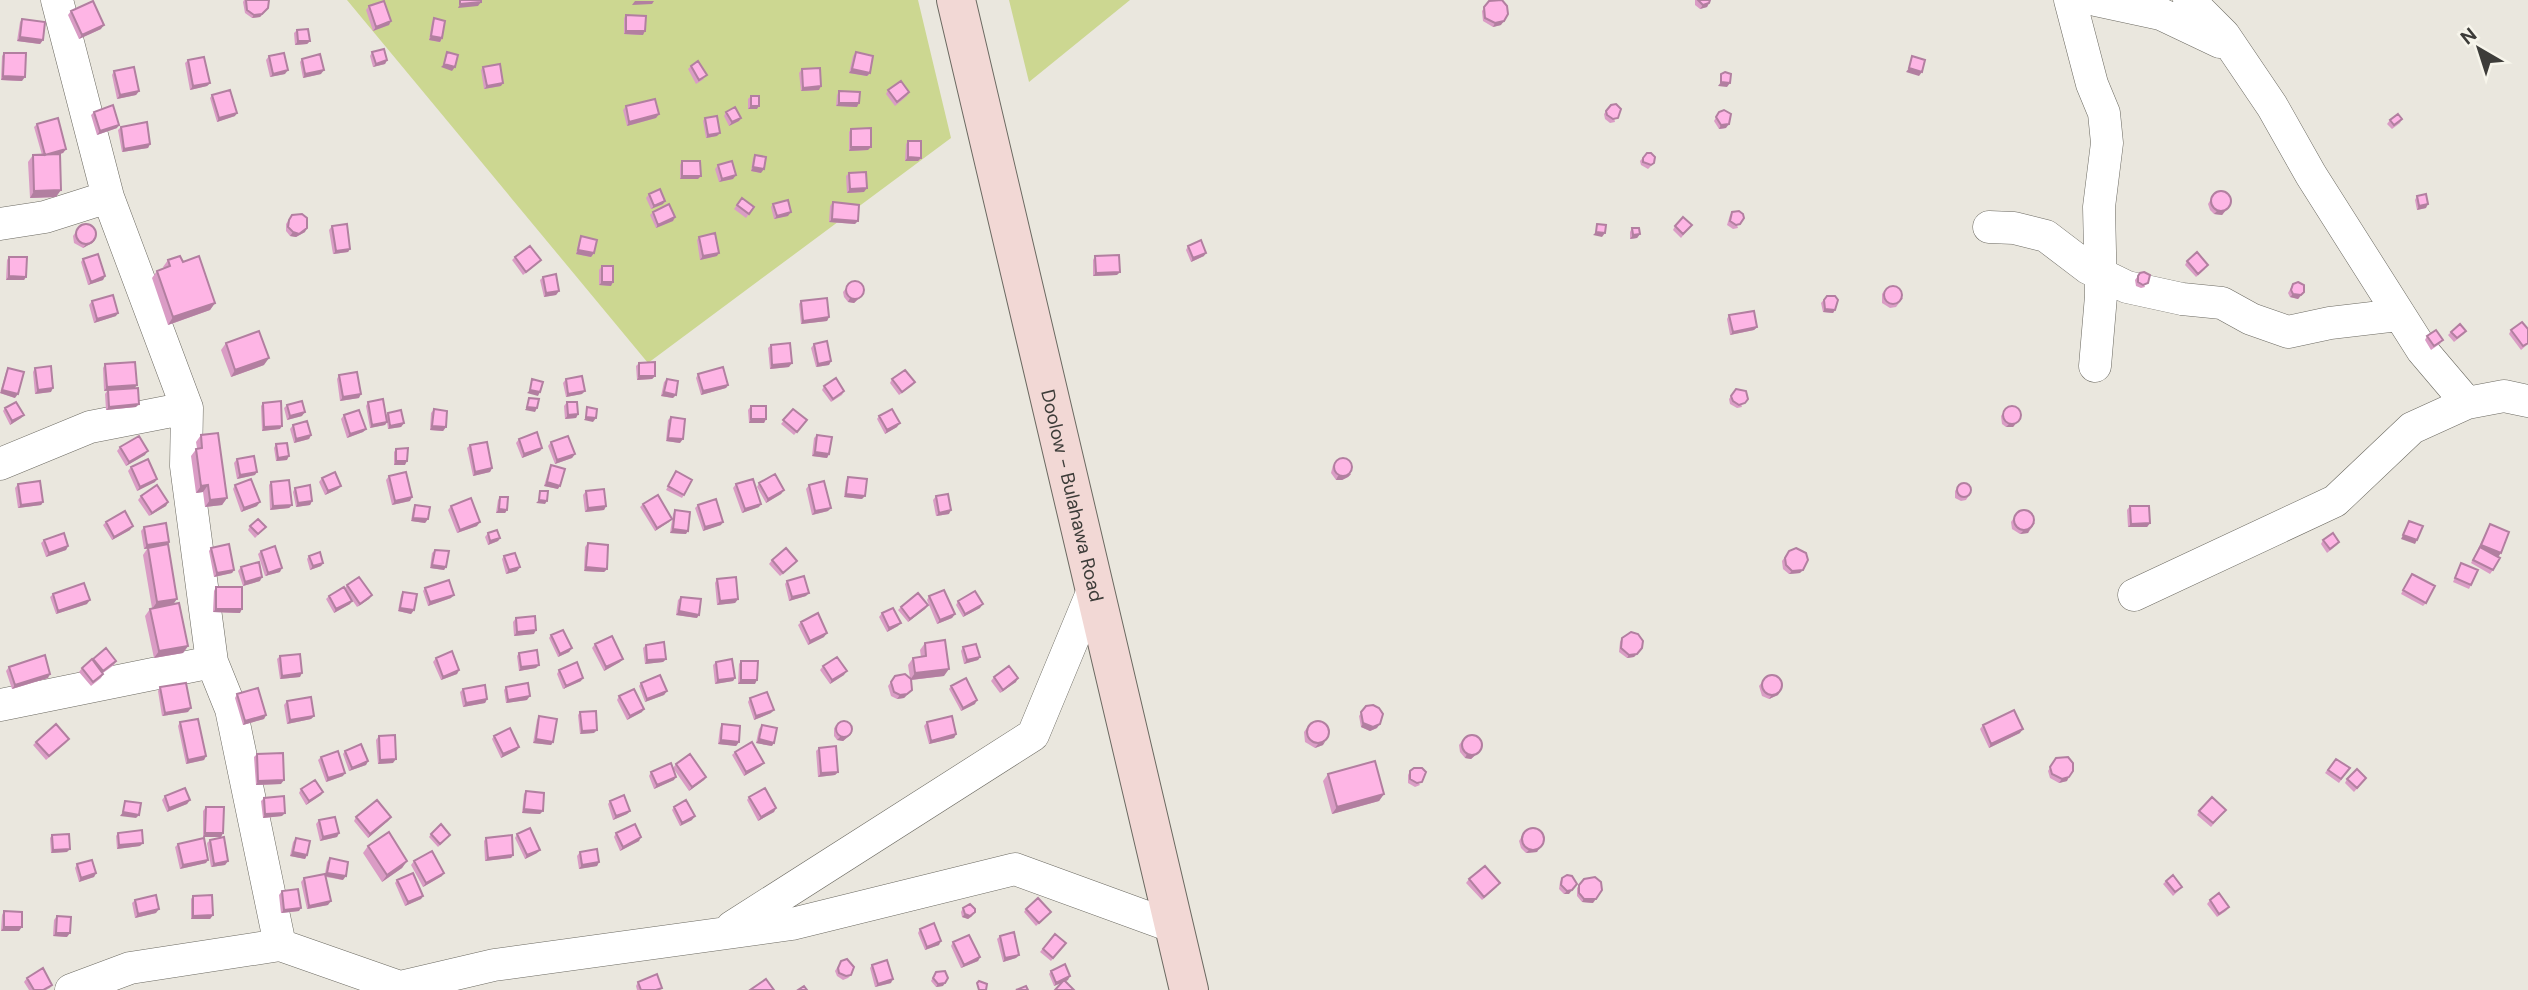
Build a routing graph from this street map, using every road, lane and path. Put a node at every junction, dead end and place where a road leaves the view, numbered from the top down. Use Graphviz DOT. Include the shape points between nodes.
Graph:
graph roads {
  1 [pos="57,0"];
  2 [pos="956,0"];
  3 [pos="2070,0"];
  4 [pos="2096,0"];
  5 [pos="2189,0"];
  6 [pos="2233,48"];
  7 [pos="108,197"];
  8 [pos="0,224"];
  9 [pos="1989,228"];
  10 [pos="2101,274"];
  11 [pos="2399,315"];
  12 [pos="2095,366"];
  13 [pos="2528,401"];
  14 [pos="2467,403"];
  15 [pos="187,408"];
  16 [pos="0,464"];
  17 [pos="1094,588"];
  18 [pos="2134,596"];
  19 [pos="212,662"];
  20 [pos="0,705"];
  21 [pos="1174,927"];
  22 [pos="719,935"];
  23 [pos="280,944"];
  24 [pos="394,989"];
  25 [pos="71,990"];
  26 [pos="1189,990"];
  1 -- 7 [label="street"];
  2 -- 17 [label="main road, Doolow - Bulahawa Road"];
  3 -- 10 [label="street" via="2104,113 2107,144 2099,207"];
  4 -- 6 [label="street" via="2161,13"];
  5 -- 6 [label="street"];
  6 -- 11 [label="street"];
  7 -- 8 [label="street" via="45,217"];
  7 -- 15 [label="street"];
  9 -- 10 [label="street" via="2046,236"];
  10 -- 11 [label="street" via="2127,287 2222,303 2288,332"];
  10 -- 12 [label="street"];
  11 -- 14 [label="street" via="2421,350"];
  13 -- 14 [label="street" via="2504,396"];
  14 -- 18 [label="street" via="2412,428 2335,501"];
  15 -- 16 [label="street" via="90,427"];
  15 -- 19 [label="street" via="186,466"];
  17 -- 21 [label="main road, Doolow - Bulahawa Road"];
  17 -- 22 [label="street" via="1033,734"];
  19 -- 20 [label="street"];
  19 -- 23 [label="street" via="231,709"];
  21 -- 22 [label="street" via="1016,869 792,924"];
  21 -- 26 [label="main road, Doolow - Bulahawa Road"];
  22 -- 24 [label="street" via="494,965"];
  23 -- 24 [label="street"];
  23 -- 25 [label="street" via="130,968"];
}
